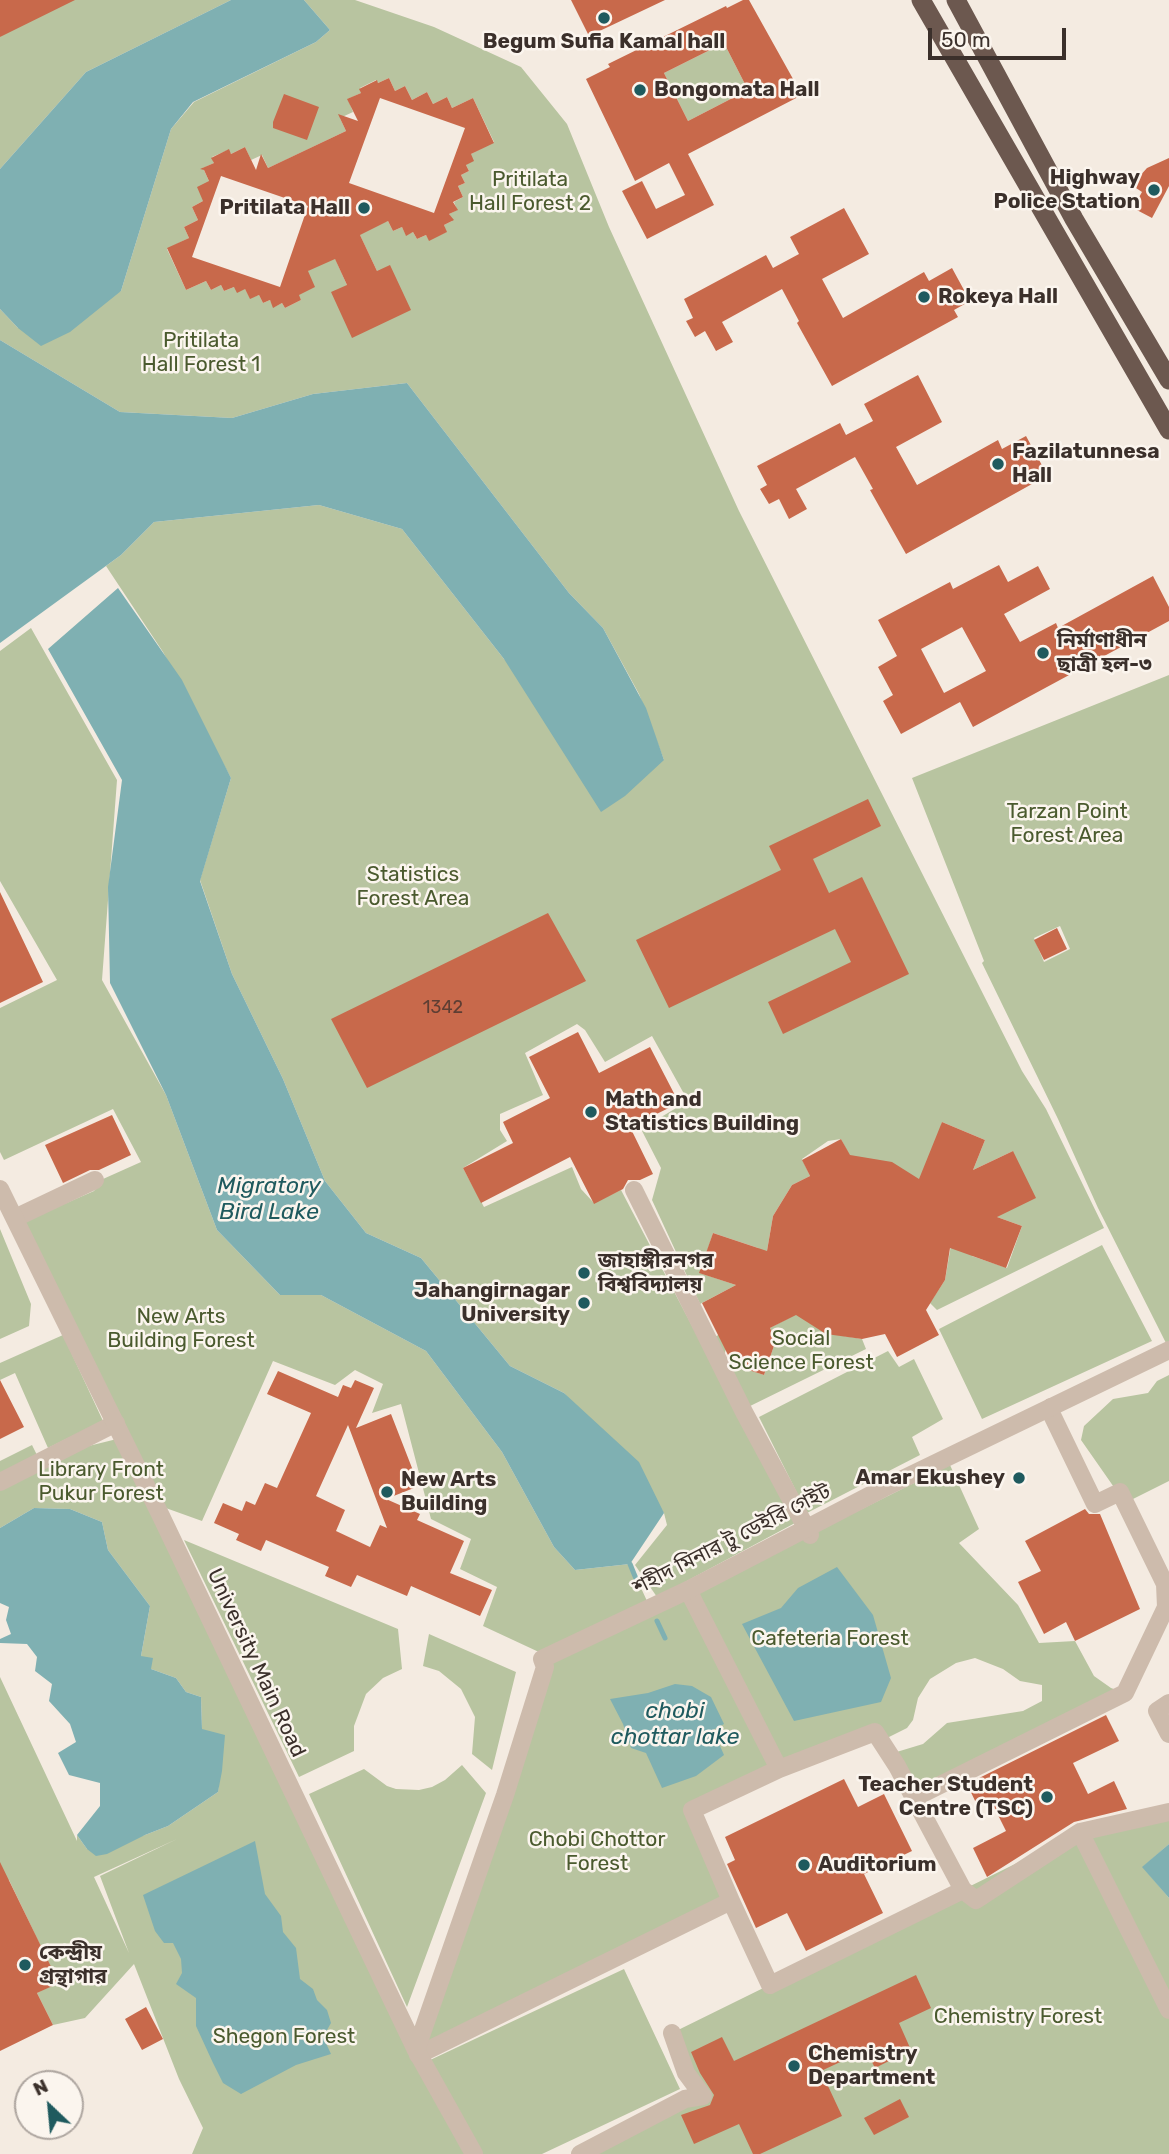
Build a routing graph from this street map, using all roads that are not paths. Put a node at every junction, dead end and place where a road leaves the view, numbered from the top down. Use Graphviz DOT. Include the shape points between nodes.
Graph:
graph roads {
  1 [pos="921,0"];
  2 [pos="956,0"];
  3 [pos="1169,380"];
  4 [pos="1169,430"];
  5 [pos="95,1180"];
  6 [pos="0,1189"];
  7 [pos="634,1190"];
  8 [pos="15,1218"];
  9 [pos="1169,1350"];
  10 [pos="1169,1358"];
  11 [pos="1052,1411"];
  12 [pos="116,1423"];
  13 [pos="0,1482"];
  14 [pos="808,1532"];
  15 [pos="689,1592"];
  16 [pos="1168,1609"];
  17 [pos="1169,1703"];
  18 [pos="1169,1734"];
  19 [pos="779,1769"];
  20 [pos="914,1798"];
  21 [pos="1169,1812"];
  22 [pos="1080,1832"];
  23 [pos="964,1890"];
  24 [pos="731,1901"];
  25 [pos="1169,2010"];
  26 [pos="672,2034"];
  27 [pos="417,2053"];
  28 [pos="474,2154"];
  29 [pos="580,2154"];
  1 -- 4 [label="highway"];
  2 -- 3 [label="highway" via="1074,219"];
  5 -- 8 [label="street"];
  6 -- 8 [label="street, University Main Road"];
  7 -- 14 [label="street"];
  8 -- 12 [label="street, University Main Road"];
  9 -- 11 [label="street, শহীদ মিনার টু ডেইরি গেইট"];
  10 -- 11 [label="street"];
  11 -- 14 [label="street, শহীদ মিনার টু ডেইরি গেইট"];
  11 -- 14 [label="street"];
  11 -- 16 [label="street" via="1095,1504 1120,1492 1165,1584"];
  12 -- 13 [label="street"];
  12 -- 27 [label="street, University Main Road"];
  14 -- 15 [label="street, শহীদ মিনার টু ডেইরি গেইট"];
  15 -- 19 [label="street"];
  15 -- 27 [label="street, শহীদ মিনার টু ডেইরি গেইট" via="543,1663 503,1801"];
  16 -- 20 [label="street" via="1125,1693"];
  17 -- 18 [label="street" via="1157,1711"];
  19 -- 20 [label="street" via="875,1732"];
  19 -- 24 [label="street" via="692,1810"];
  20 -- 23 [label="street"];
  21 -- 22 [label="street"];
  22 -- 23 [label="street" via="976,1900"];
  22 -- 25 [label="street"];
  23 -- 24 [label="street" via="770,1985"];
  24 -- 27 [label="street"];
  26 -- 29 [label="street" via="686,2073 703,2096 684,2099"];
  27 -- 28 [label="street, University Main Road"];
}
